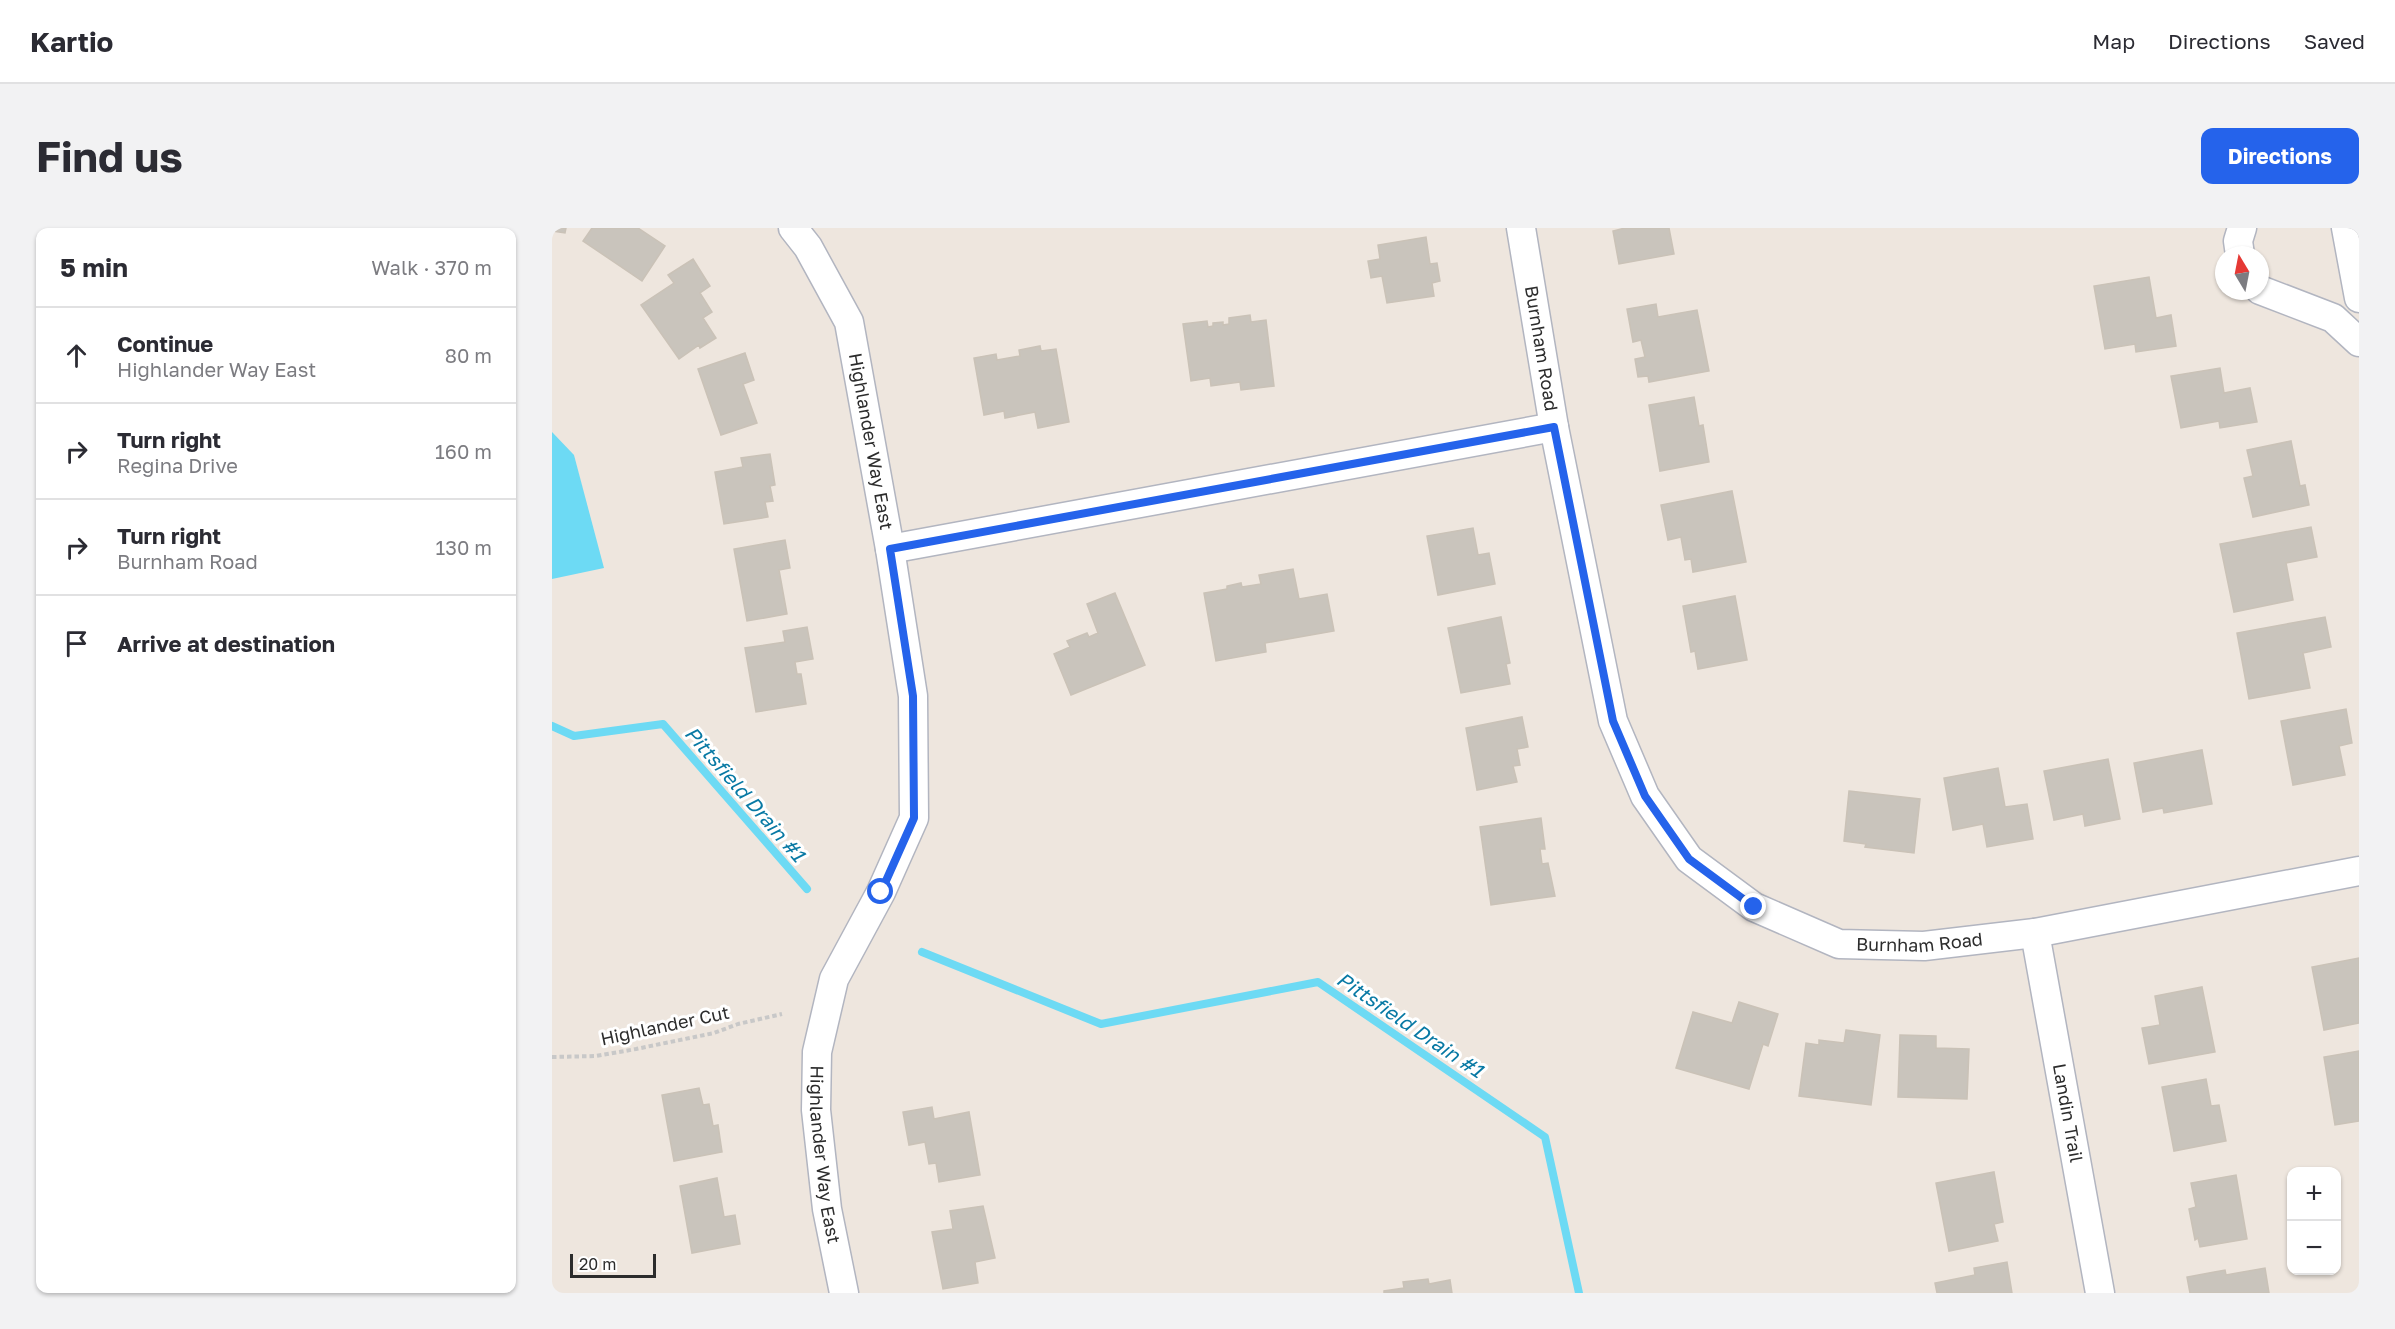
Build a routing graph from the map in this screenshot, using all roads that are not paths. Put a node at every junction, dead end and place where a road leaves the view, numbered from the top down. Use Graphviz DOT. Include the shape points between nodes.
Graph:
graph roads {
  1 [pos="793,228"];
  2 [pos="1521,228"];
  3 [pos="2242,228"];
  4 [pos="2346,228"];
  5 [pos="2239,246"];
  6 [pos="2269,293"];
  7 [pos="2359,298"];
  8 [pos="2359,342"];
  9 [pos="1554,427"];
  10 [pos="890,549"];
  11 [pos="2359,871"];
  12 [pos="2035,933"];
  13 [pos="844,1293"];
  14 [pos="2100,1293"];
  1 -- 10 [label="street, Highlander Way East" via="808,246 849,322"];
  2 -- 9 [label="street, Burnham Road"];
  3 -- 5 [label="street"];
  4 -- 7 [label="street"];
  6 -- 8 [label="street" via="2334,318"];
  9 -- 10 [label="street"];
  9 -- 12 [label="street, Burnham Road" via="1613,721 1645,796 1689,859 1754,907 1839,944 1924,946"];
  10 -- 13 [label="street, Highlander Way East" via="913,696 914,818 881,892 834,979 817,1052 816,1110 827,1209"];
  11 -- 12 [label="street, Burnham Road"];
  12 -- 14 [label="street, Landin Trail"];
}
